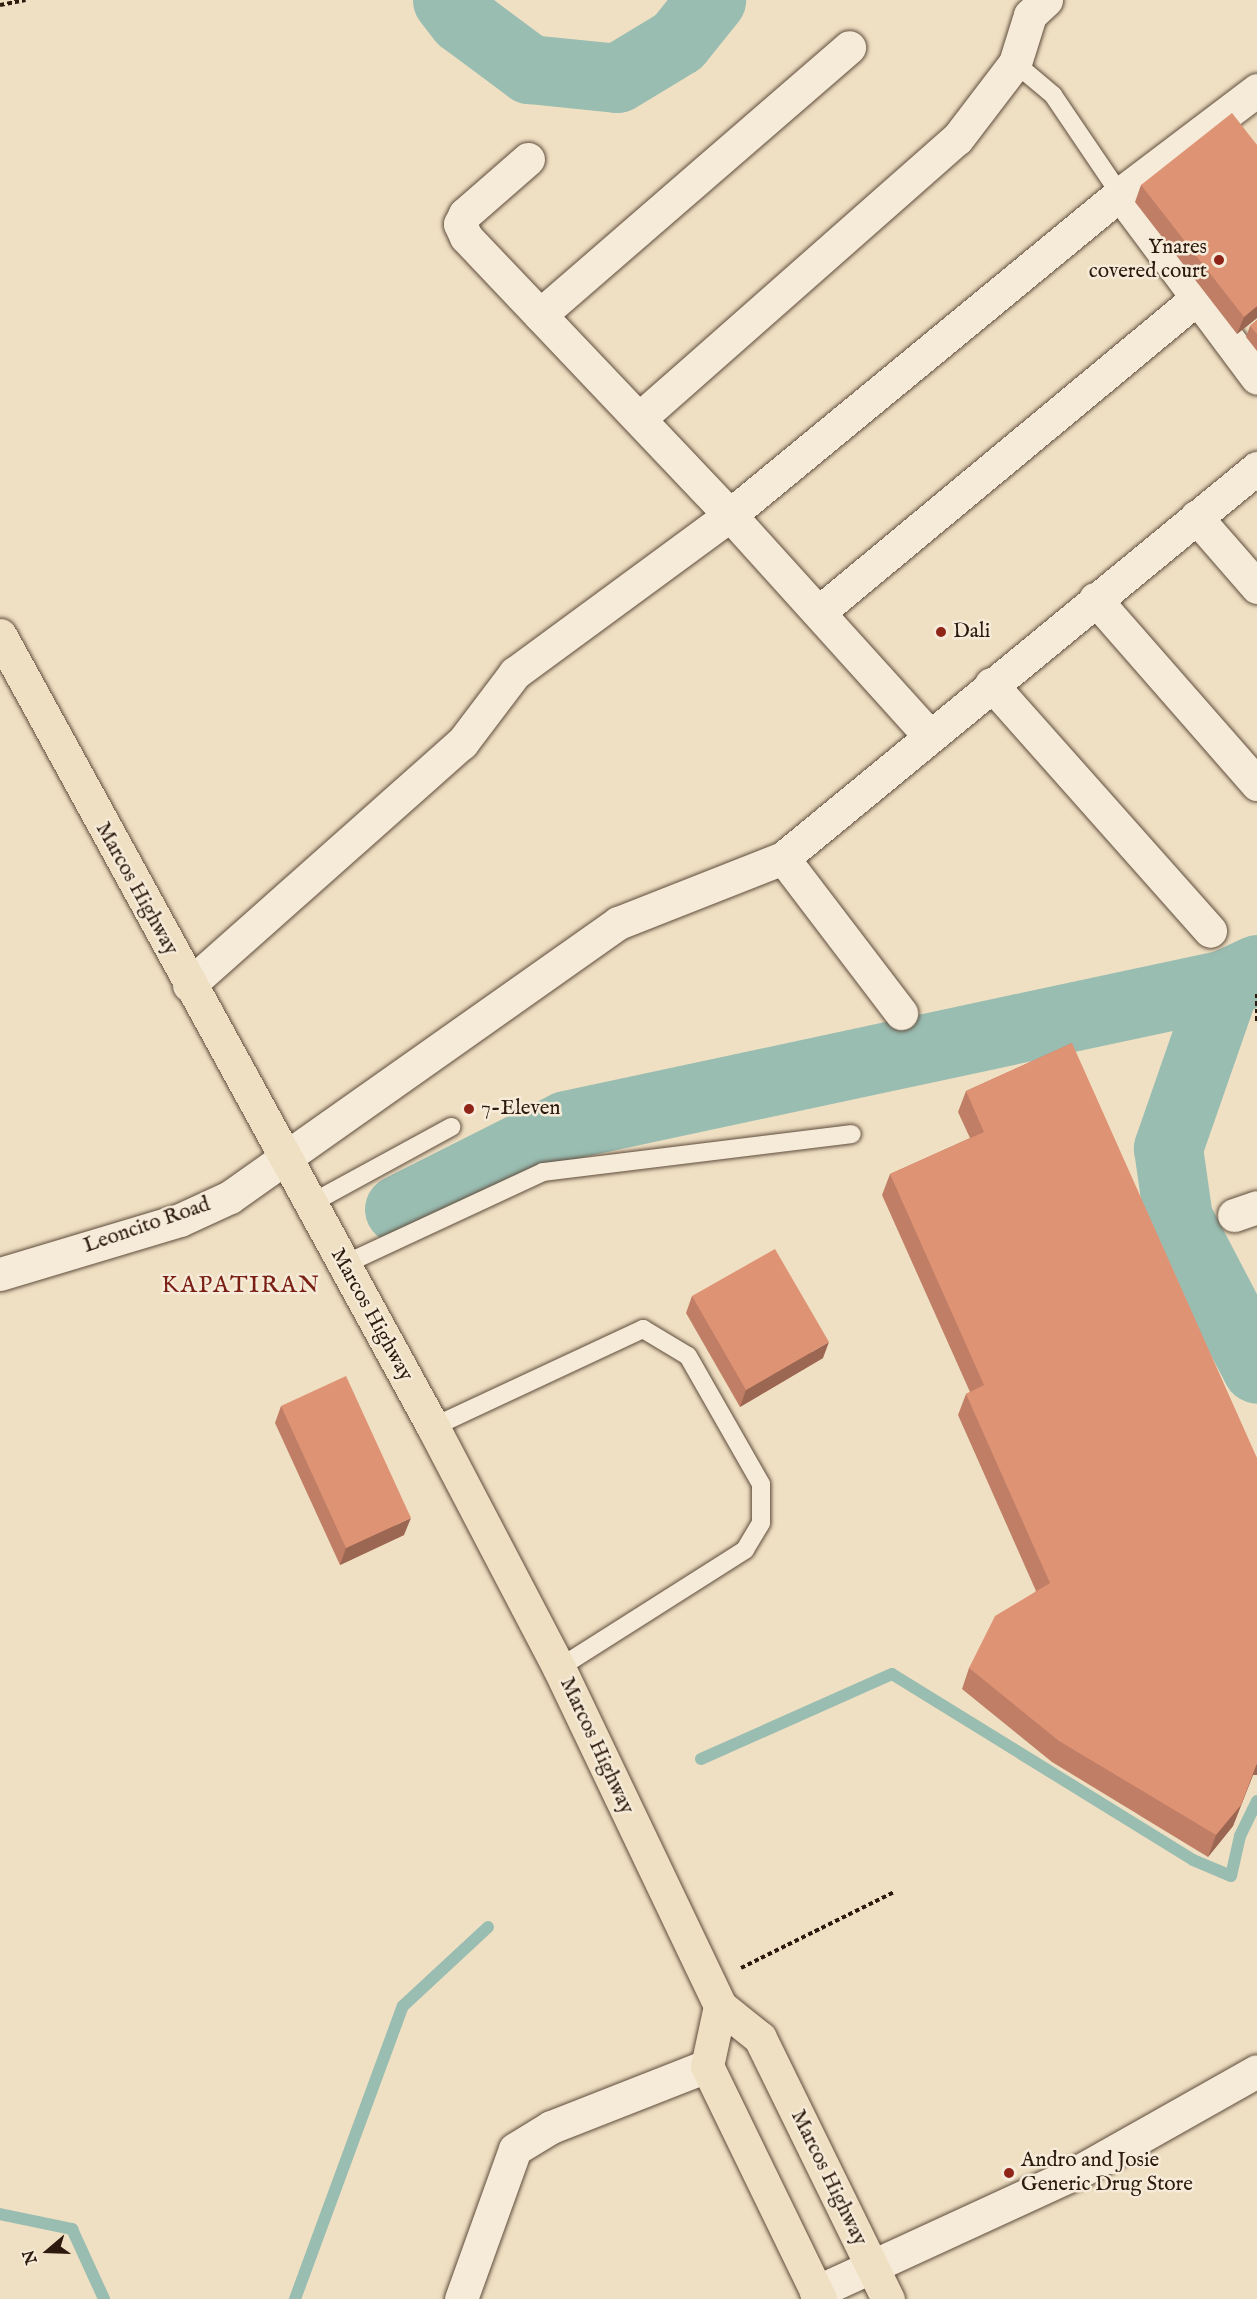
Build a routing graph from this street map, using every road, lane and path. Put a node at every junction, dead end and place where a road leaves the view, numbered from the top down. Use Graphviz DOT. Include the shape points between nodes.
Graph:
graph roads {
  1 [pos="27,0"];
  2 [pos="1047,0"];
  3 [pos="0,5"];
  4 [pos="849,47"];
  5 [pos="1014,63"];
  6 [pos="1257,90"];
  7 [pos="528,159"];
  8 [pos="1120,194"];
  9 [pos="1199,297"];
  10 [pos="540,315"];
  11 [pos="1257,378"];
  12 [pos="640,418"];
  13 [pos="1257,468"];
  14 [pos="730,515"];
  15 [pos="1196,517"];
  16 [pos="1257,587"];
  17 [pos="1095,599"];
  18 [pos="819,612"];
  19 [pos="0,634"];
  20 [pos="991,684"];
  21 [pos="930,736"];
  22 [pos="1257,784"];
  23 [pos="783,858"];
  24 [pos="1210,931"];
  25 [pos="189,985"];
  26 [pos="1256,995"];
  27 [pos="901,1013"];
  28 [pos="1257,1021"];
  29 [pos="451,1127"];
  30 [pos="852,1134"];
  31 [pos="285,1158"];
  32 [pos="310,1204"];
  33 [pos="343,1265"];
  34 [pos="0,1274"];
  35 [pos="433,1427"];
  36 [pos="559,1668"];
  37 [pos="894,1892"];
  38 [pos="715,1995"];
  39 [pos="707,2066"];
  40 [pos="1257,2071"];
  41 [pos="870,2265"];
  42 [pos="818,2296"];
  43 [pos="461,2299"];
  44 [pos="888,2299"];
  1 -- 3 [label="path"];
  2 -- 5 [label="street" via="1030,15"];
  4 -- 10 [label="street"];
  5 -- 8 [label="lane" via="1053,95"];
  5 -- 12 [label="street" via="957,139"];
  6 -- 8 [label="street"];
  7 -- 10 [label="street" via="460,224"];
  8 -- 9 [label="street"];
  8 -- 14 [label="street"];
  9 -- 11 [label="street"];
  9 -- 18 [label="street"];
  10 -- 12 [label="street"];
  12 -- 14 [label="street"];
  13 -- 15 [label="street, Leoncito Road"];
  14 -- 18 [label="street"];
  14 -- 25 [label="street" via="515,673 462,743"];
  15 -- 16 [label="street"];
  15 -- 17 [label="street, Leoncito Road"];
  17 -- 20 [label="street, Leoncito Road"];
  17 -- 22 [label="street"];
  18 -- 21 [label="street"];
  19 -- 25 [label="main road, Marcos Highway"];
  20 -- 21 [label="street, Leoncito Road"];
  20 -- 24 [label="street"];
  21 -- 23 [label="street, Leoncito Road"];
  23 -- 27 [label="street"];
  23 -- 31 [label="street, Leoncito Road" via="618,923"];
  25 -- 31 [label="main road, Marcos Highway"];
  26 -- 28 [label="path"];
  29 -- 32 [label="lane"];
  30 -- 33 [label="lane" via="543,1172"];
  31 -- 32 [label="main road, Marcos Highway"];
  31 -- 34 [label="street, Leoncito Road" via="230,1197 180,1220"];
  32 -- 33 [label="main road, Marcos Highway"];
  33 -- 35 [label="main road, Marcos Highway"];
  35 -- 36 [label="main road, Marcos Highway"];
  35 -- 36 [label="lane" via="643,1329 688,1356 761,1484 761,1523 745,1550"];
  36 -- 38 [label="main road, Marcos Highway"];
  37 -- 38 [label="path"];
  38 -- 39 [label="main road"];
  38 -- 41 [label="main road, Marcos Highway" via="760,2038"];
  39 -- 42 [label="main road"];
  39 -- 43 [label="street" via="551,2127 515,2149"];
  40 -- 41 [label="street" via="1085,2168"];
  41 -- 42 [label="street"];
  41 -- 44 [label="main road, Marcos Highway"];
}
